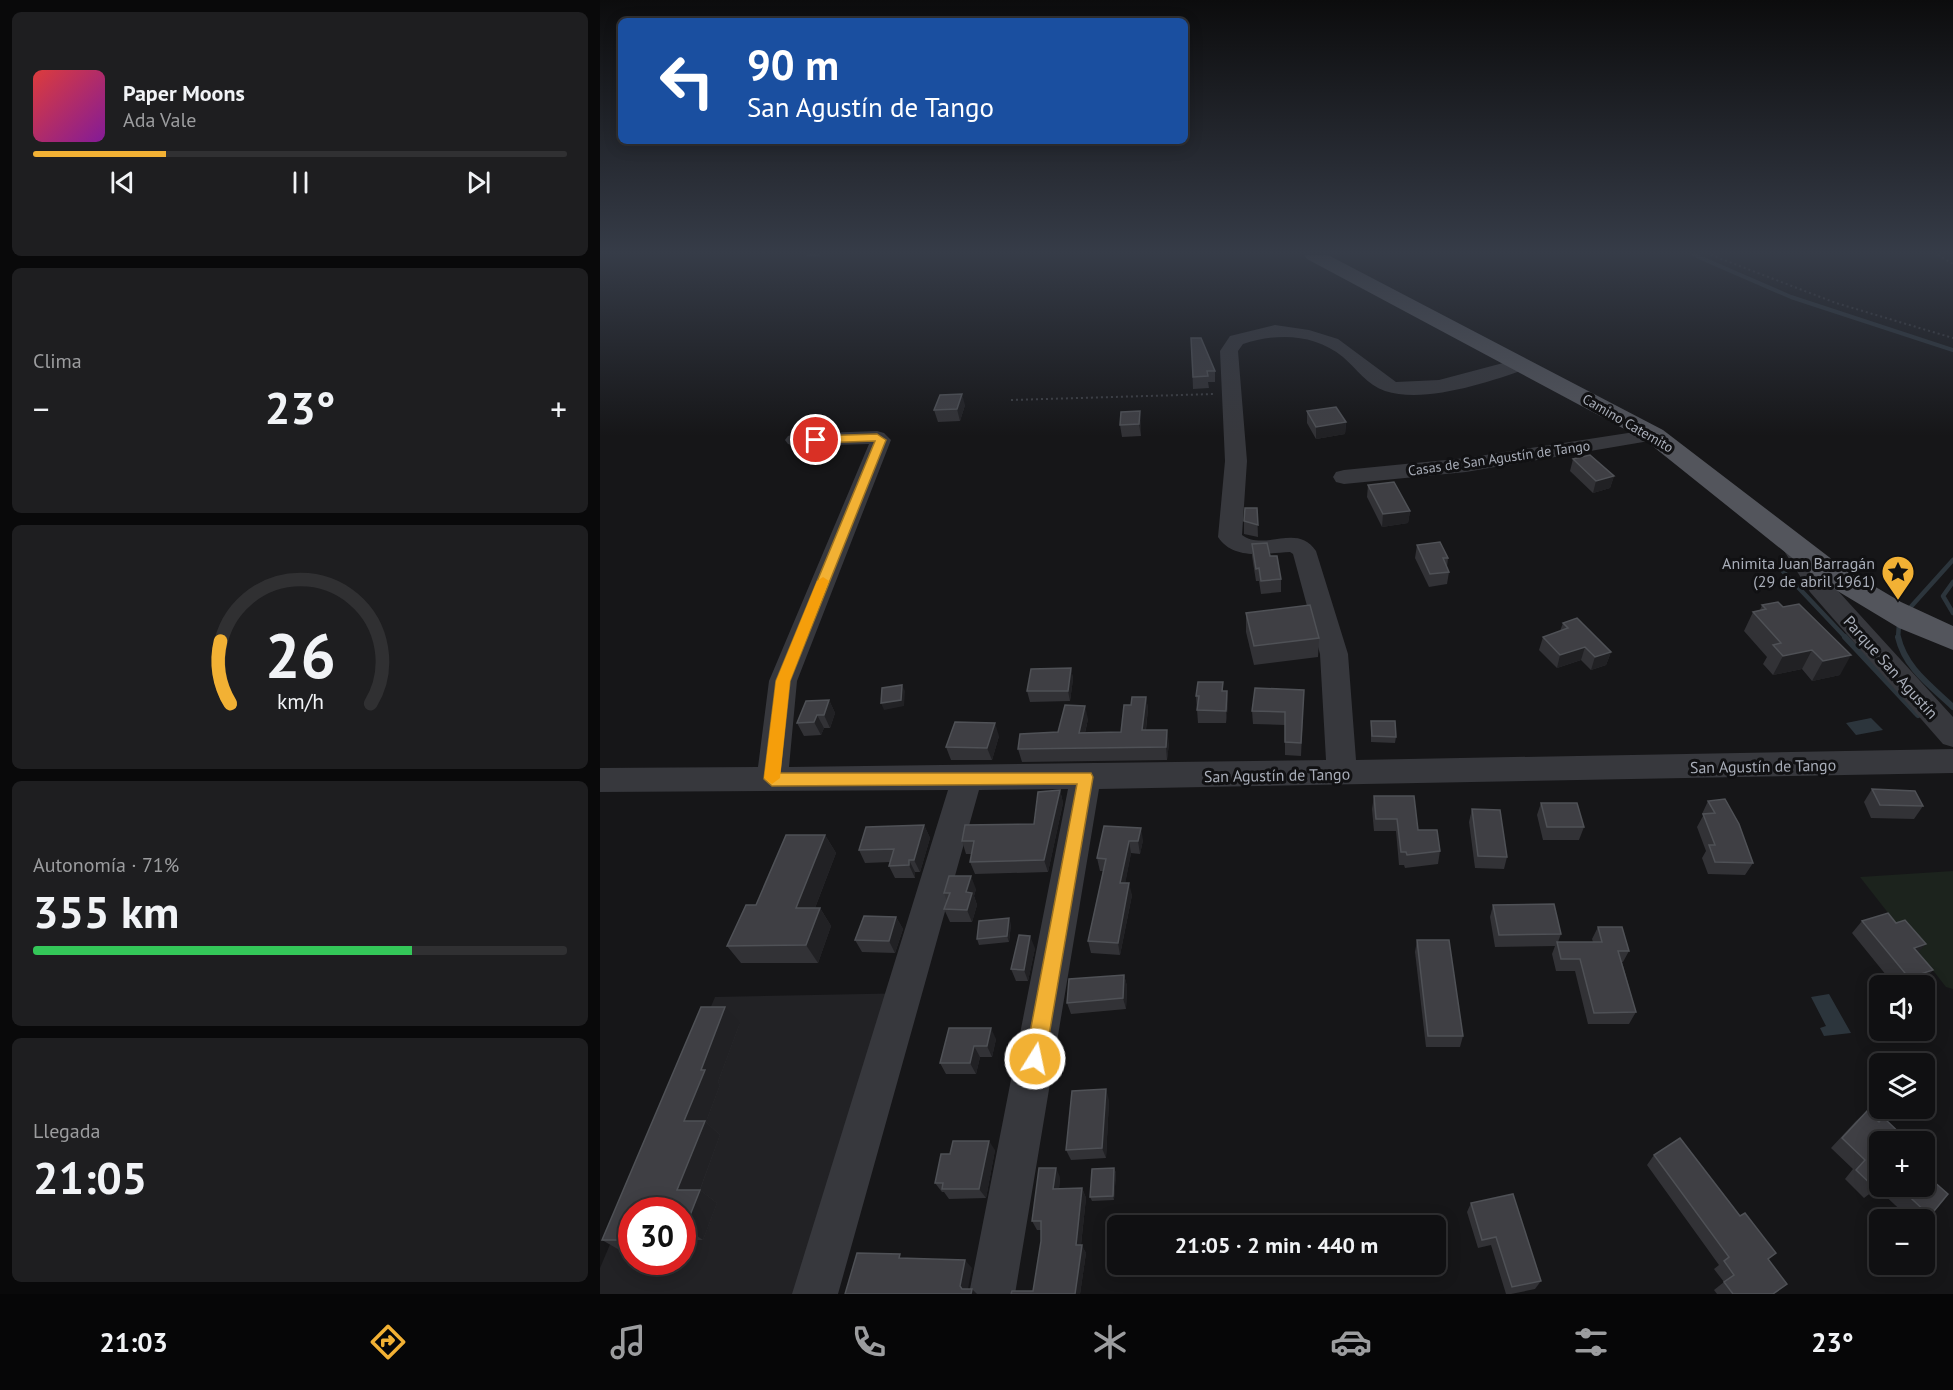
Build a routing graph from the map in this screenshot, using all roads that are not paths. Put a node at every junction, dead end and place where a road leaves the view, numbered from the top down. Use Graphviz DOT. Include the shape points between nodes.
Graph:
graph roads {
  1 [pos="1429,315"];
  2 [pos="1522,364"];
  3 [pos="1654,435"];
  4 [pos="795,440"];
  5 [pos="1344,477"];
  6 [pos="1843,595"];
  7 [pos="1953,639"];
  8 [pos="1953,736"];
  9 [pos="1953,761"];
  10 [pos="1343,774"];
  11 [pos="1086,777"];
  12 [pos="967,778"];
  13 [pos="772,779"];
  14 [pos="600,780"];
  15 [pos="815,1294"];
  16 [pos="992,1294"];
  1 -- 2 [label="main road, Camino Catemito"];
  2 -- 3 [label="main road, Camino Catemito"];
  2 -- 10 [label="street" via="1462,381 1397,388 1384,383 1331,342 1277,330 1236,340 1229,351 1236,461 1230,537 1245,546 1296,543 1304,551 1334,654"];
  3 -- 5 [label="street, Casas de San Agustín de Tango" via="1466,465"];
  3 -- 6 [label="main road, Camino Catemito" via="1720,484"];
  4 -- 13 [label="street" via="881,440 783,681"];
  6 -- 7 [label="main road, Camino Catemito"];
  6 -- 8 [label="street, Parque San Agustín"];
  9 -- 10 [label="street, San Agustín de Tango"];
  10 -- 11 [label="street, San Agustín de Tango"];
  11 -- 12 [label="street, San Agustín de Tango"];
  11 -- 16 [label="street"];
  12 -- 13 [label="street, San Agustín de Tango"];
  12 -- 15 [label="street"];
  13 -- 14 [label="street, San Agustín de Tango"];
}
